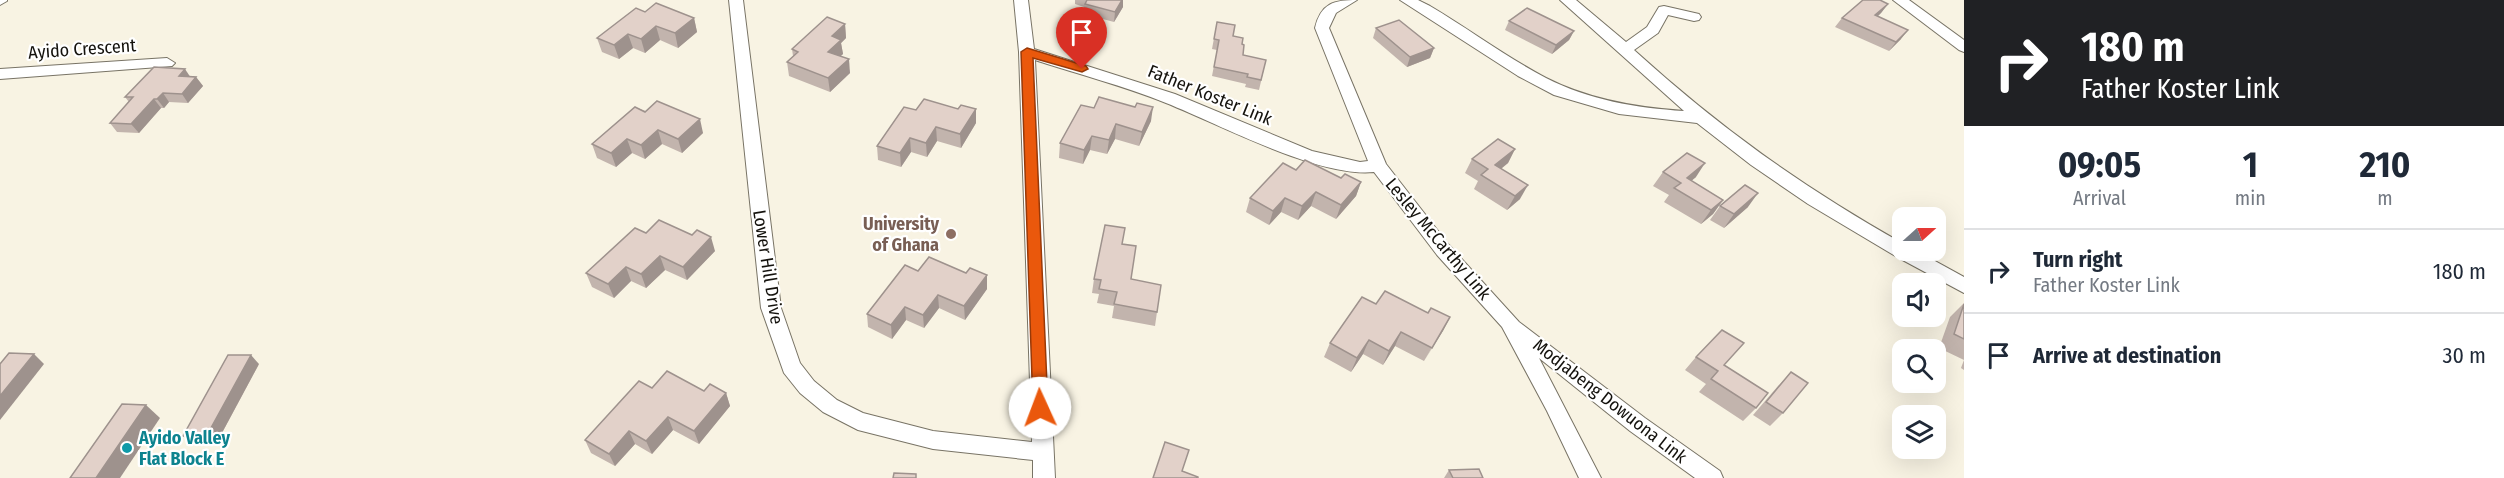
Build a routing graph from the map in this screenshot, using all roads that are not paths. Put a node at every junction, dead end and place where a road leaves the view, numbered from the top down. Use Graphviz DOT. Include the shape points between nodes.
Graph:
graph roads {
  1 [pos="736,0"];
  2 [pos="1022,0"];
  3 [pos="1350,0"];
  4 [pos="1407,0"];
  5 [pos="1567,0"];
  6 [pos="1900,0"];
  7 [pos="1694,17"];
  8 [pos="1964,47"];
  9 [pos="1626,49"];
  10 [pos="1027,52"];
  11 [pos="167,63"];
  12 [pos="0,74"];
  13 [pos="1702,118"];
  14 [pos="1378,166"];
  15 [pos="1964,286"];
  16 [pos="1509,322"];
  17 [pos="1042,452"];
  18 [pos="1044,478"];
  19 [pos="1590,478"];
  20 [pos="1712,478"];
  1 -- 17 [label="street, Lower Hill Drive" via="771,308 791,367 822,400 858,421 933,440"];
  2 -- 10 [label="street"];
  3 -- 14 [label="street, Lesley McCarthy Link" via="1336,5 1324,17 1322,28"];
  4 -- 13 [label="street" via="1541,82 1573,96 1633,112"];
  5 -- 9 [label="street"];
  6 -- 8 [label="street"];
  7 -- 9 [label="street" via="1664,10 1653,30"];
  9 -- 13 [label="street"];
  10 -- 14 [label="street, Father Koster Link" via="1169,98 1306,155 1344,166"];
  10 -- 17 [label="street"];
  11 -- 12 [label="street, Ayido Crescent"];
  13 -- 15 [label="street" via="1795,188"];
  14 -- 16 [label="street, Lesley McCarthy Link" via="1443,250"];
  16 -- 19 [label="street, Lesley McCarthy Link"];
  16 -- 20 [label="street, Modjabeng Dowuona Link" via="1621,412"];
  17 -- 18 [label="street"];
}
